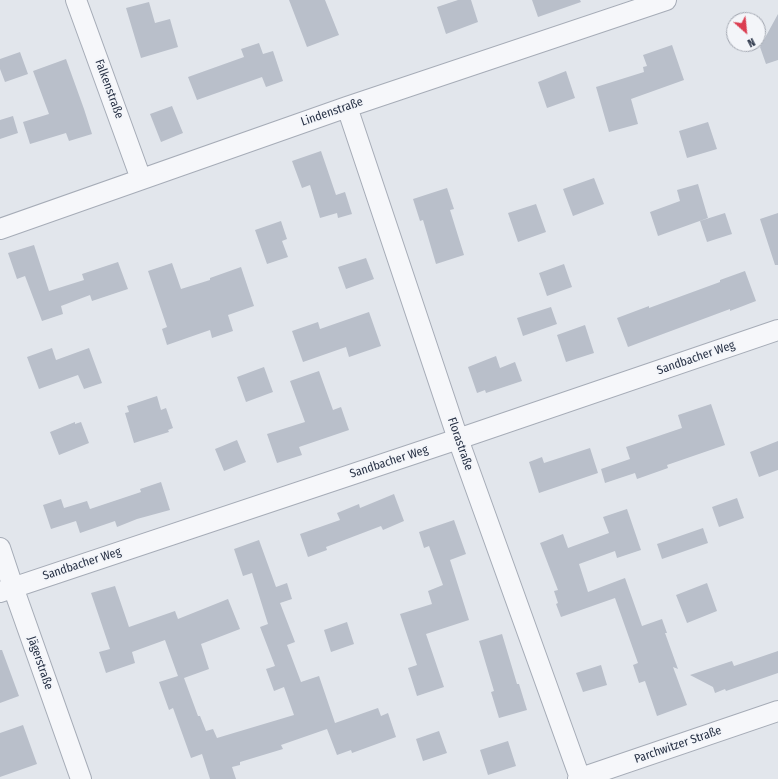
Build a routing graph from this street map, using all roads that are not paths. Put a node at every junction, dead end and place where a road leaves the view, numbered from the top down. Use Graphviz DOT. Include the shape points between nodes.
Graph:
graph roads {
  1 [pos="76,0"];
  2 [pos="666,0"];
  3 [pos="347,107"];
  4 [pos="141,179"];
  5 [pos="0,229"];
  6 [pos="778,330"];
  7 [pos="458,439"];
  8 [pos="0,548"];
  9 [pos="7,590"];
  10 [pos="778,711"];
  11 [pos="81,779"];
  12 [pos="579,779"];
  1 -- 4 [label="street, Falkenstraße"];
  2 -- 3 [label="street, Lindenstraße"];
  3 -- 4 [label="street, Lindenstraße"];
  3 -- 7 [label="street, Florastraße"];
  4 -- 5 [label="street, Lindenstraße"];
  6 -- 7 [label="street, Sandbacher Weg"];
  7 -- 9 [label="street, Sandbacher Weg"];
  7 -- 12 [label="street, Florastraße"];
  8 -- 9 [label="street, Jägerstraße"];
  9 -- 11 [label="street, Jägerstraße"];
  10 -- 12 [label="street, Parchwitzer Straße"];
}
